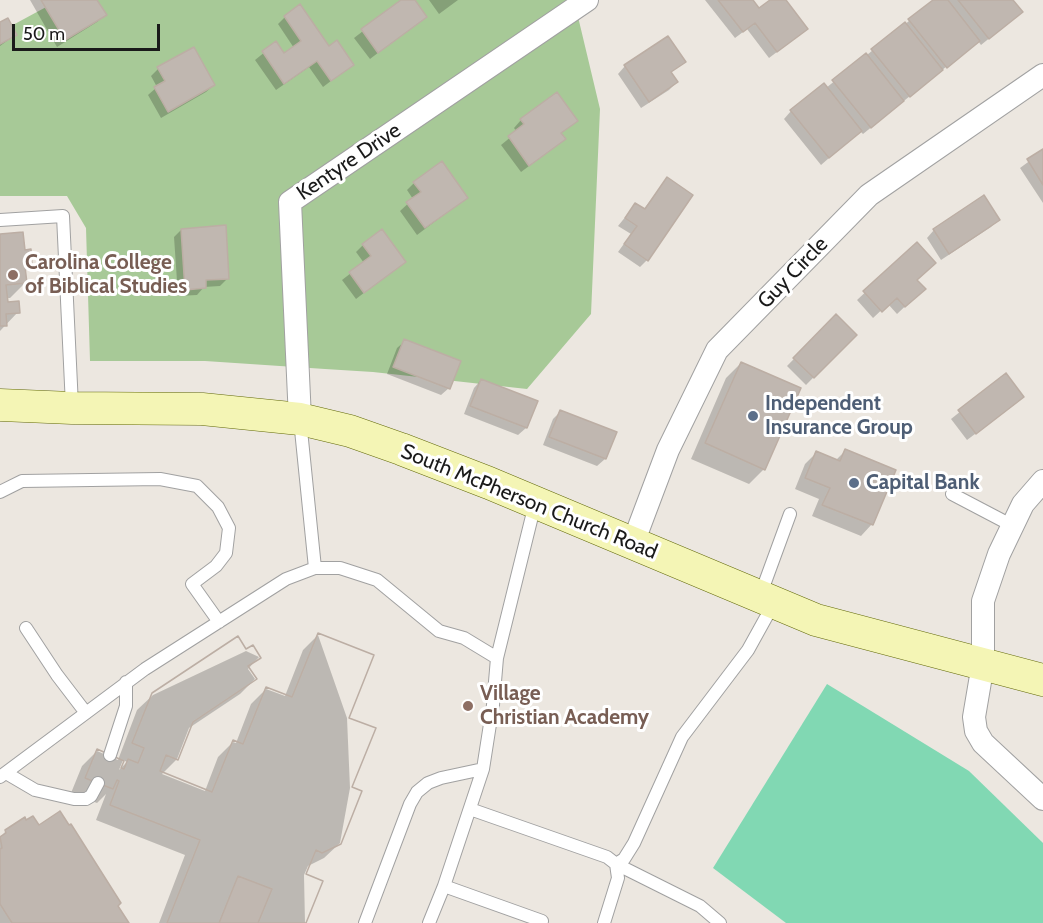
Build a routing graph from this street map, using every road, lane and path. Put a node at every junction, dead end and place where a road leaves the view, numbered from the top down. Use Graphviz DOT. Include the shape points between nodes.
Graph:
graph roads {
  1 [pos="587,0"];
  2 [pos="1043,75"];
  3 [pos="0,220"];
  4 [pos="0,405"];
  5 [pos="72,408"];
  6 [pos="300,419"];
  7 [pos="1043,482"];
  8 [pos="0,492"];
  9 [pos="952,494"];
  10 [pos="535,502"];
  11 [pos="790,514"];
  12 [pos="1013,526"];
  13 [pos="633,543"];
  14 [pos="315,568"];
  15 [pos="767,599"];
  16 [pos="219,622"];
  17 [pos="26,628"];
  18 [pos="497,658"];
  19 [pos="983,664"];
  20 [pos="1043,680"];
  21 [pos="126,682"];
  22 [pos="86,713"];
  23 [pos="110,755"];
  24 [pos="483,769"];
  25 [pos="3,775"];
  26 [pos="98,783"];
  27 [pos="1043,799"];
  28 [pos="470,809"];
  29 [pos="616,864"];
  30 [pos="444,886"];
  31 [pos="544,922"];
  32 [pos="365,923"];
  33 [pos="429,923"];
  34 [pos="604,923"];
  35 [pos="720,923"];
  1 -- 6 [label="street, Kentyre Drive" via="290,202"];
  2 -- 13 [label="street, Guy Circle" via="869,195 717,350 669,450"];
  3 -- 5 [label="lane" via="63,216"];
  4 -- 5 [label="main road, South McPherson Church Road"];
  5 -- 6 [label="main road, South McPherson Church Road" via="201,409"];
  6 -- 10 [label="main road, South McPherson Church Road" via="401,449"];
  6 -- 14 [label="lane"];
  7 -- 12 [label="street" via="1023,504"];
  8 -- 16 [label="lane" via="22,482 160,479 197,486 218,507 229,528 226,553 192,584"];
  9 -- 12 [label="lane"];
  10 -- 13 [label="main road, South McPherson Church Road"];
  10 -- 18 [label="lane"];
  11 -- 15 [label="lane"];
  12 -- 19 [label="street" via="983,601"];
  13 -- 15 [label="main road, South McPherson Church Road"];
  14 -- 16 [label="lane" via="286,579"];
  14 -- 18 [label="lane" via="340,568 376,580 439,631 464,638"];
  15 -- 19 [label="main road, South McPherson Church Road" via="816,620"];
  15 -- 29 [label="lane" via="748,650 682,736 637,837 627,855"];
  16 -- 21 [label="lane"];
  17 -- 22 [label="lane"];
  18 -- 24 [label="lane"];
  19 -- 20 [label="main road, South McPherson Church Road"];
  19 -- 27 [label="street" via="975,704 976,731 999,760"];
  21 -- 22 [label="lane"];
  21 -- 23 [label="lane" via="126,706"];
  22 -- 25 [label="lane"];
  24 -- 28 [label="lane"];
  24 -- 32 [label="lane" via="441,778 417,792"];
  25 -- 26 [label="lane" via="35,790 74,799 91,796"];
  28 -- 29 [label="lane" via="607,857"];
  28 -- 30 [label="lane"];
  29 -- 34 [label="lane" via="618,878"];
  29 -- 35 [label="lane" via="700,906"];
  30 -- 31 [label="lane"];
  30 -- 33 [label="lane"];
}
